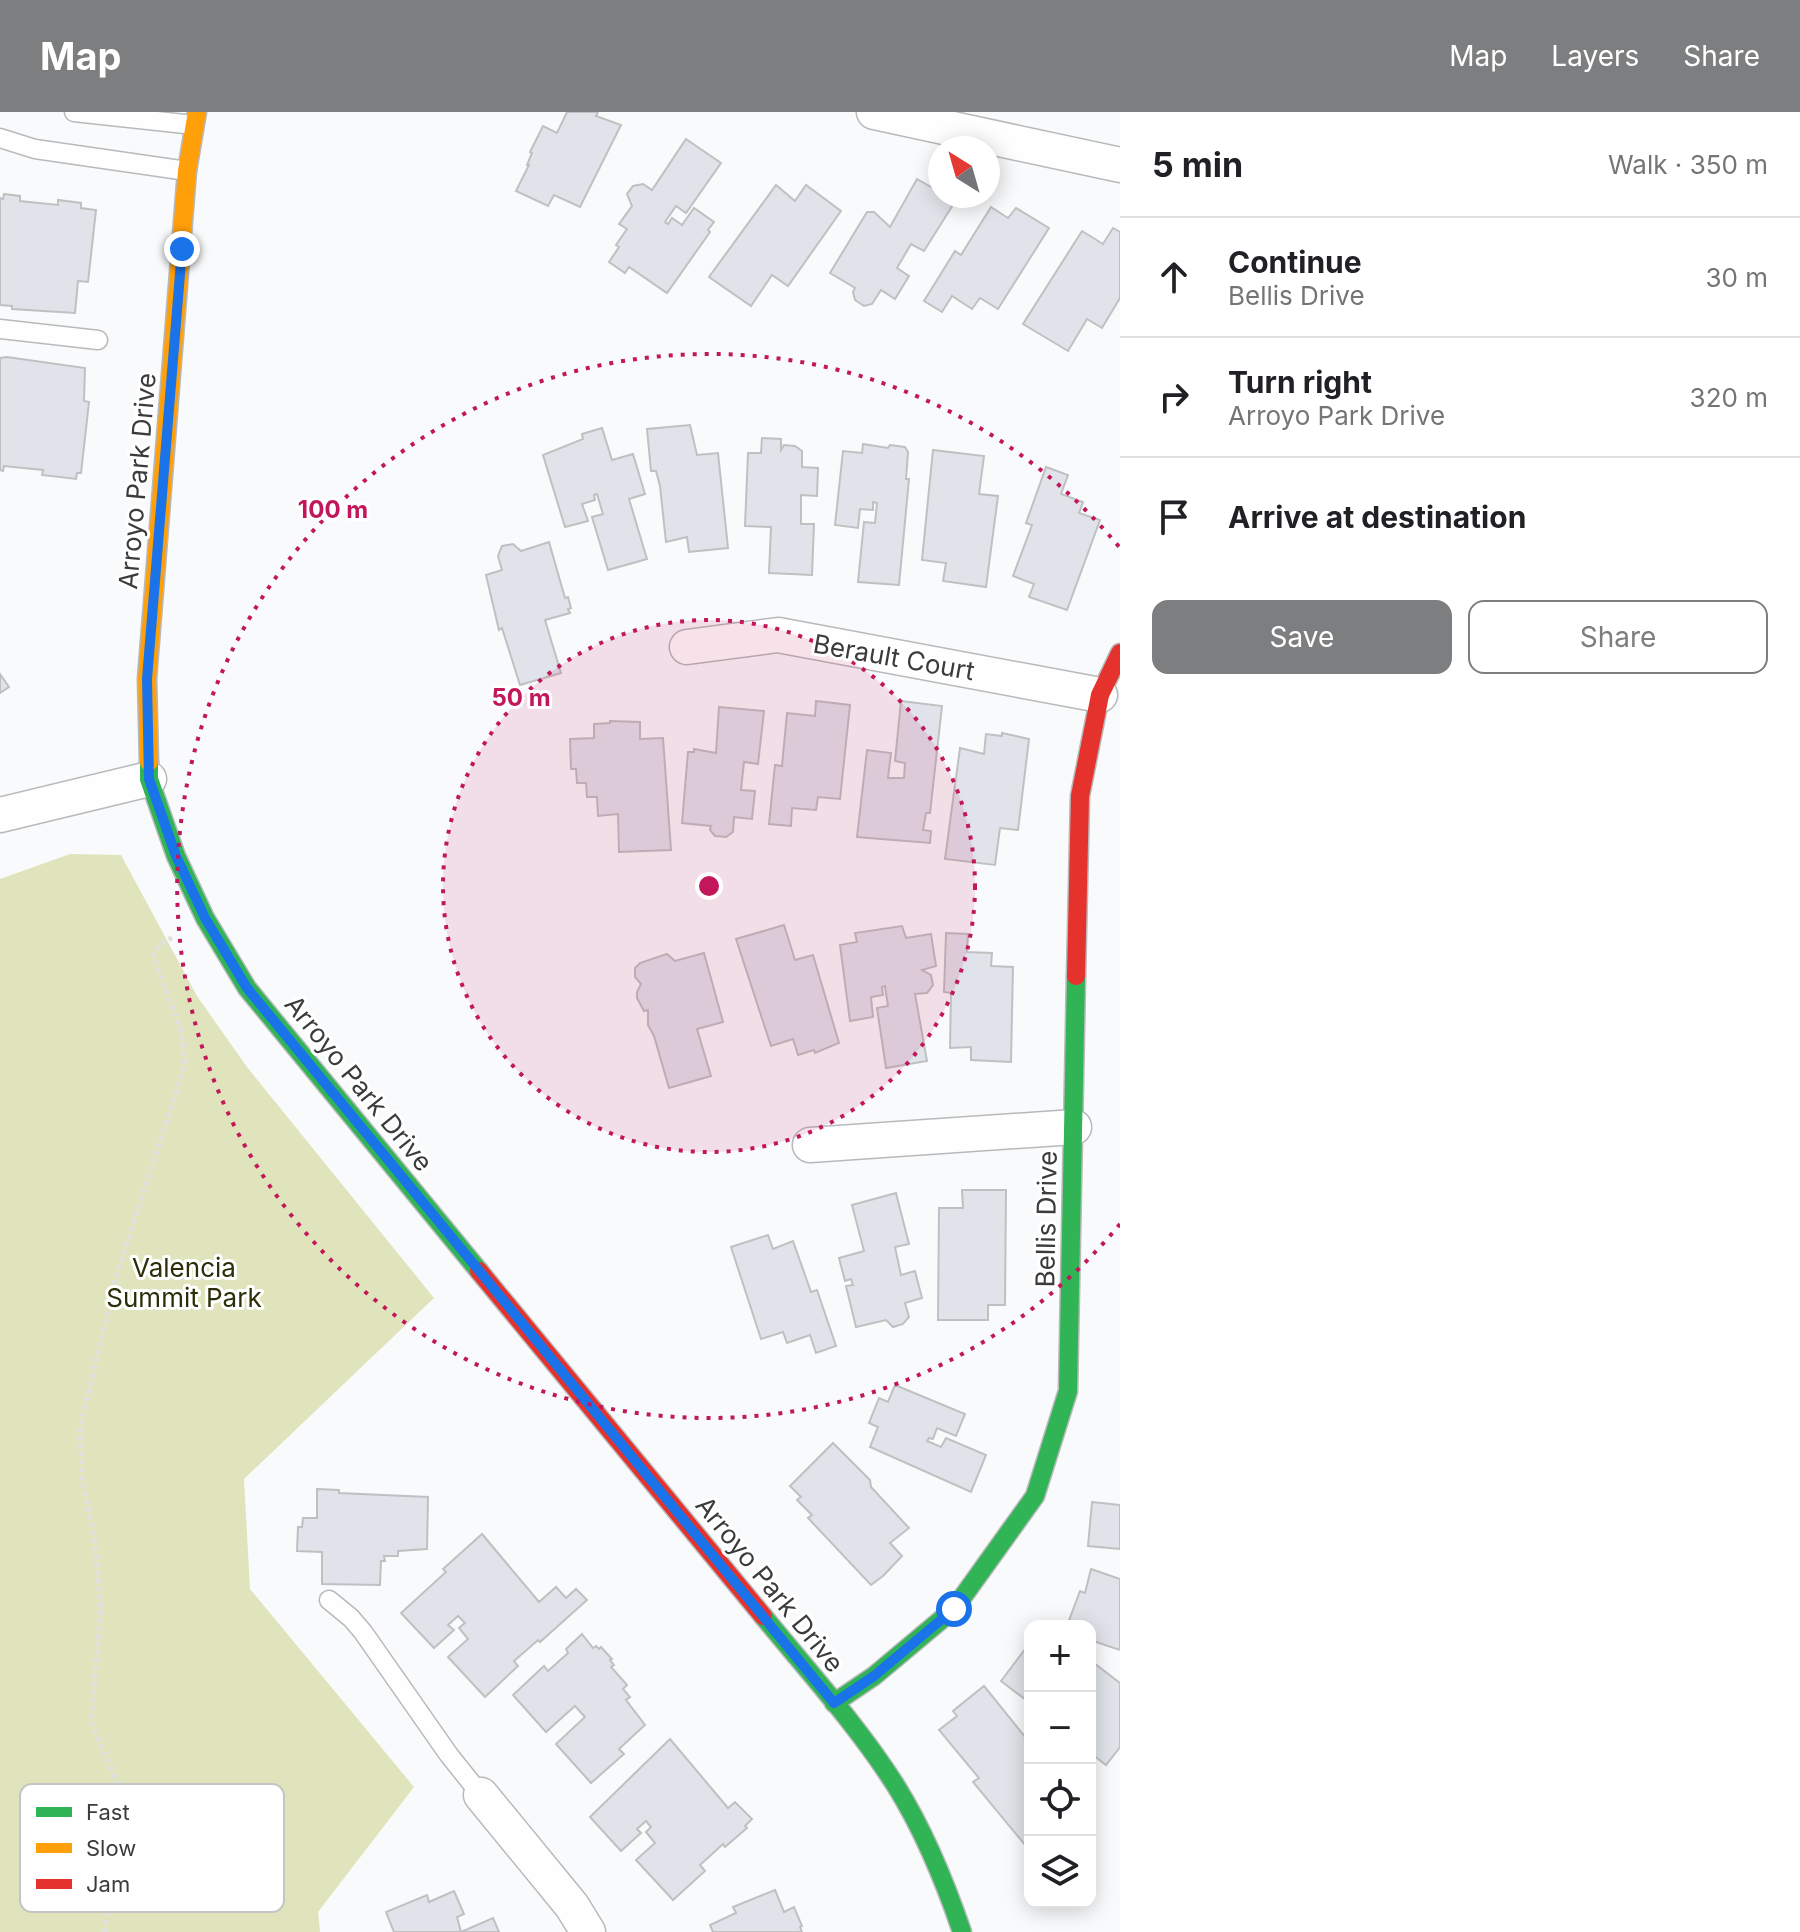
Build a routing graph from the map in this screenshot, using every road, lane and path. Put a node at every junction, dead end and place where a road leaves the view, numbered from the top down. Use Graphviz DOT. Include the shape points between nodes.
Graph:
graph roads {
  1 [pos="74,112"];
  2 [pos="874,112"];
  3 [pos="196,119"];
  4 [pos="0,138"];
  5 [pos="1120,165"];
  6 [pos="187,171"];
  7 [pos="0,329"];
  8 [pos="98,340"];
  9 [pos="687,647"];
  10 [pos="1120,653"];
  11 [pos="1100,695"];
  12 [pos="149,779"];
  13 [pos="0,815"];
  14 [pos="205,918"];
  15 [pos="1074,1127"];
  16 [pos="810,1145"];
  17 [pos="329,1600"];
  18 [pos="834,1703"];
  19 [pos="117,1784"];
  20 [pos="481,1795"];
  21 [pos="108,1912"];
  22 [pos="104,1932"];
  23 [pos="588,1932"];
  24 [pos="962,1932"];
  1 -- 3 [label="lane"];
  2 -- 5 [label="street"];
  3 -- 6 [label="street, Arroyo Park Drive"];
  4 -- 6 [label="lane" via="35,149"];
  6 -- 12 [label="street, Arroyo Park Drive" via="147,679"];
  7 -- 8 [label="lane"];
  9 -- 11 [label="street, Berault Court" via="778,635"];
  10 -- 11 [label="street, Bellis Drive"];
  11 -- 15 [label="street, Bellis Drive" via="1080,796"];
  12 -- 13 [label="street"];
  12 -- 14 [label="street, Arroyo Park Drive"];
  14 -- 18 [label="street, Arroyo Park Drive" via="247,988"];
  14 -- 19 [label="path" via="160,945 153,955 181,1030 185,1065 116,1277 80,1428 101,1610 91,1721"];
  15 -- 16 [label="street"];
  15 -- 18 [label="street, Bellis Drive" via="1068,1391 1035,1496 954,1609"];
  17 -- 20 [label="lane" via="363,1632"];
  18 -- 24 [label="street, Arroyo Park Drive" via="896,1787 946,1885"];
  20 -- 23 [label="street"];
  21 -- 22 [label="path"];
}
